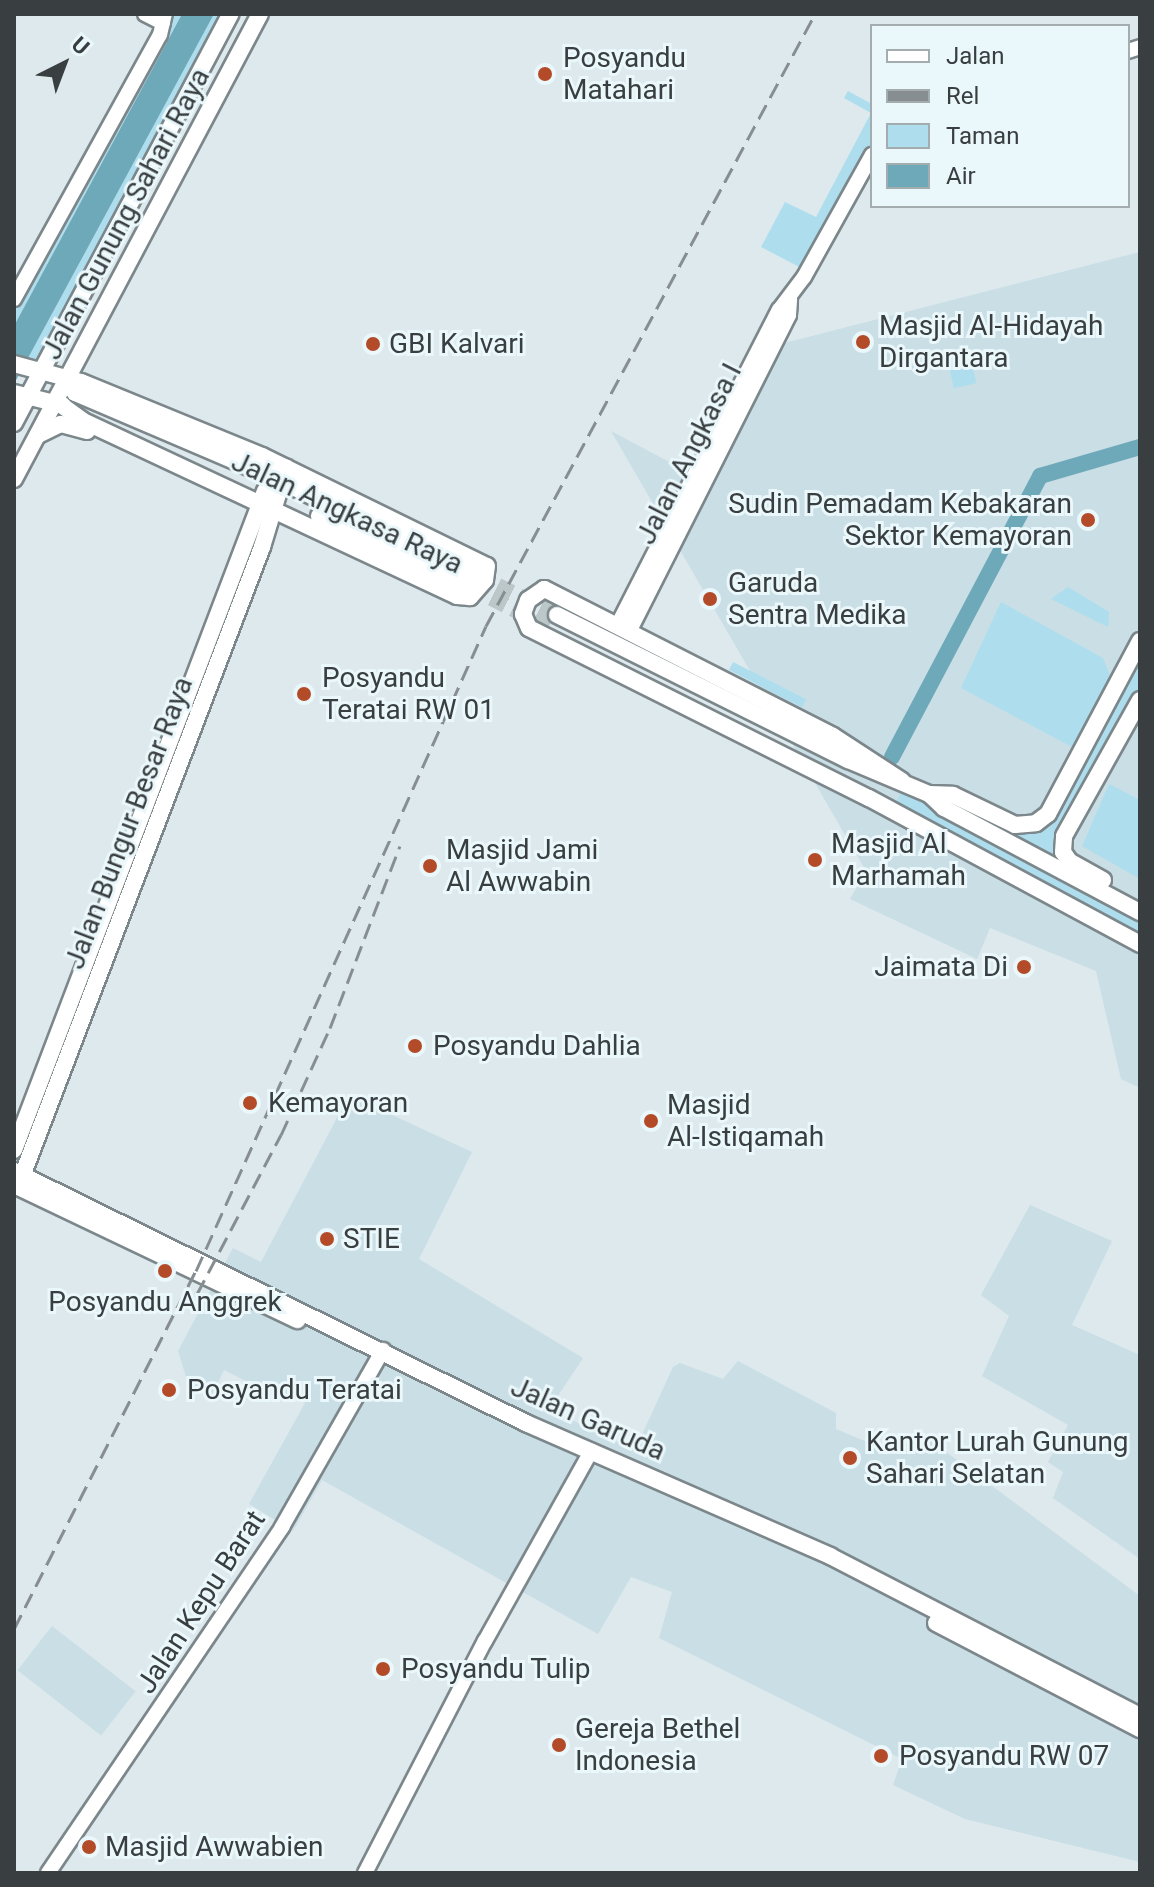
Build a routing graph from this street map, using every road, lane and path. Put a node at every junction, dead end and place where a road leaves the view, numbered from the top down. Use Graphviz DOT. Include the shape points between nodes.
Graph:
graph roads {
  1 [pos="145,14"];
  2 [pos="231,14"];
  3 [pos="260,14"];
  4 [pos="164,18"];
  5 [pos="870,158"];
  6 [pos="140,186"];
  7 [pos="163,199"];
  8 [pos="14,299"];
  9 [pos="19,366"];
  10 [pos="42,373"];
  11 [pos="69,380"];
  12 [pos="21,395"];
  13 [pos="58,404"];
  14 [pos="14,423"];
  15 [pos="37,436"];
  16 [pos="128,441"];
  17 [pos="14,479"];
  18 [pos="275,486"];
  19 [pos="232,572"];
  20 [pos="250,579"];
  21 [pos="473,581"];
  22 [pos="623,629"];
  23 [pos="1140,641"];
  24 [pos="1140,700"];
  25 [pos="902,781"];
  26 [pos="929,794"];
  27 [pos="869,798"];
  28 [pos="1098,883"];
  29 [pos="1137,906"];
  30 [pos="1138,937"];
  31 [pos="35,1092"];
  32 [pos="53,1098"];
  33 [pos="14,1150"];
  34 [pos="17,1183"];
  35 [pos="380,1354"];
  36 [pos="589,1455"];
  37 [pos="1111,1708"];
  38 [pos="1140,1716"];
  39 [pos="1140,1729"];
  40 [pos="48,1873"];
  41 [pos="365,1873"];
  1 -- 4 [label="street"];
  2 -- 6 [label="main road, Jalan Gunung Sahari Raya"];
  3 -- 7 [label="main road, Jalan Gunung Sahari Raya"];
  4 -- 8 [label="street"];
  5 -- 22 [label="street, Jalan Angkasa I" via="790,298 789,315"];
  6 -- 7 [label="main road"];
  6 -- 10 [label="main road, Jalan Gunung Sahari Raya"];
  7 -- 11 [label="main road, Jalan Gunung Sahari Raya"];
  9 -- 10 [label="main road, Jalan Angkasa Raya"];
  10 -- 11 [label="main road, Jalan Angkasa Raya"];
  10 -- 12 [label="main road, Jalan Gunung Sahari Raya"];
  11 -- 13 [label="main road, Jalan Gunung Sahari Raya"];
  11 -- 18 [label="main road, Jalan Angkasa Raya"];
  12 -- 13 [label="main road, Jalan Angkasa Raya"];
  12 -- 14 [label="main road, Jalan Gunung Sahari Raya"];
  13 -- 15 [label="main road, Jalan Gunung Sahari Raya"];
  13 -- 16 [label="main road, Jalan Angkasa Raya"];
  13 -- 18 [label="main road, Jalan Angkasa Raya"];
  15 -- 16 [label="main road" via="61,424"];
  15 -- 17 [label="main road, Jalan Gunung Sahari Raya"];
  16 -- 18 [label="main road, Jalan Angkasa Raya"];
  18 -- 18 [label="main road, Jalan Angkasa Raya" via="487,566 485,580 470,597 457,596"];
  18 -- 19 [label="main road, Jalan Bungur Besar Raya"];
  18 -- 20 [label="main road, Jalan Bungur Besar Raya"];
  18 -- 21 [label="main road, Jalan Angkasa Raya"];
  19 -- 20 [label="main road"];
  19 -- 31 [label="main road, Jalan Bungur Besar Raya"];
  20 -- 32 [label="main road, Jalan Bungur Besar Raya"];
  22 -- 25 [label="main road" via="833,736"];
  22 -- 27 [label="main road" via="544,589 534,592 523,614 529,628"];
  23 -- 26 [label="main road" via="1048,814 1036,823 1015,825 953,795"];
  24 -- 28 [label="main road" via="1066,831 1063,852"];
  25 -- 26 [label="main road"];
  25 -- 27 [label="main road" via="553,621 829,768"];
  26 -- 28 [label="main road" via="944,808"];
  27 -- 30 [label="main road"];
  28 -- 29 [label="main road"];
  31 -- 32 [label="main road"];
  31 -- 33 [label="main road, Jalan Bungur Besar Raya"];
  32 -- 34 [label="main road, Jalan Bungur Besar Raya"];
  34 -- 35 [label="main road, Jalan Garuda"];
  35 -- 36 [label="main road, Jalan Garuda"];
  35 -- 40 [label="street, Jalan Kepu Barat" via="282,1527"];
  36 -- 37 [label="main road, Jalan Garuda" via="824,1553"];
  36 -- 41 [label="street"];
  37 -- 38 [label="main road, Jalan Garuda"];
  37 -- 39 [label="main road, Jalan Garuda"];
}
